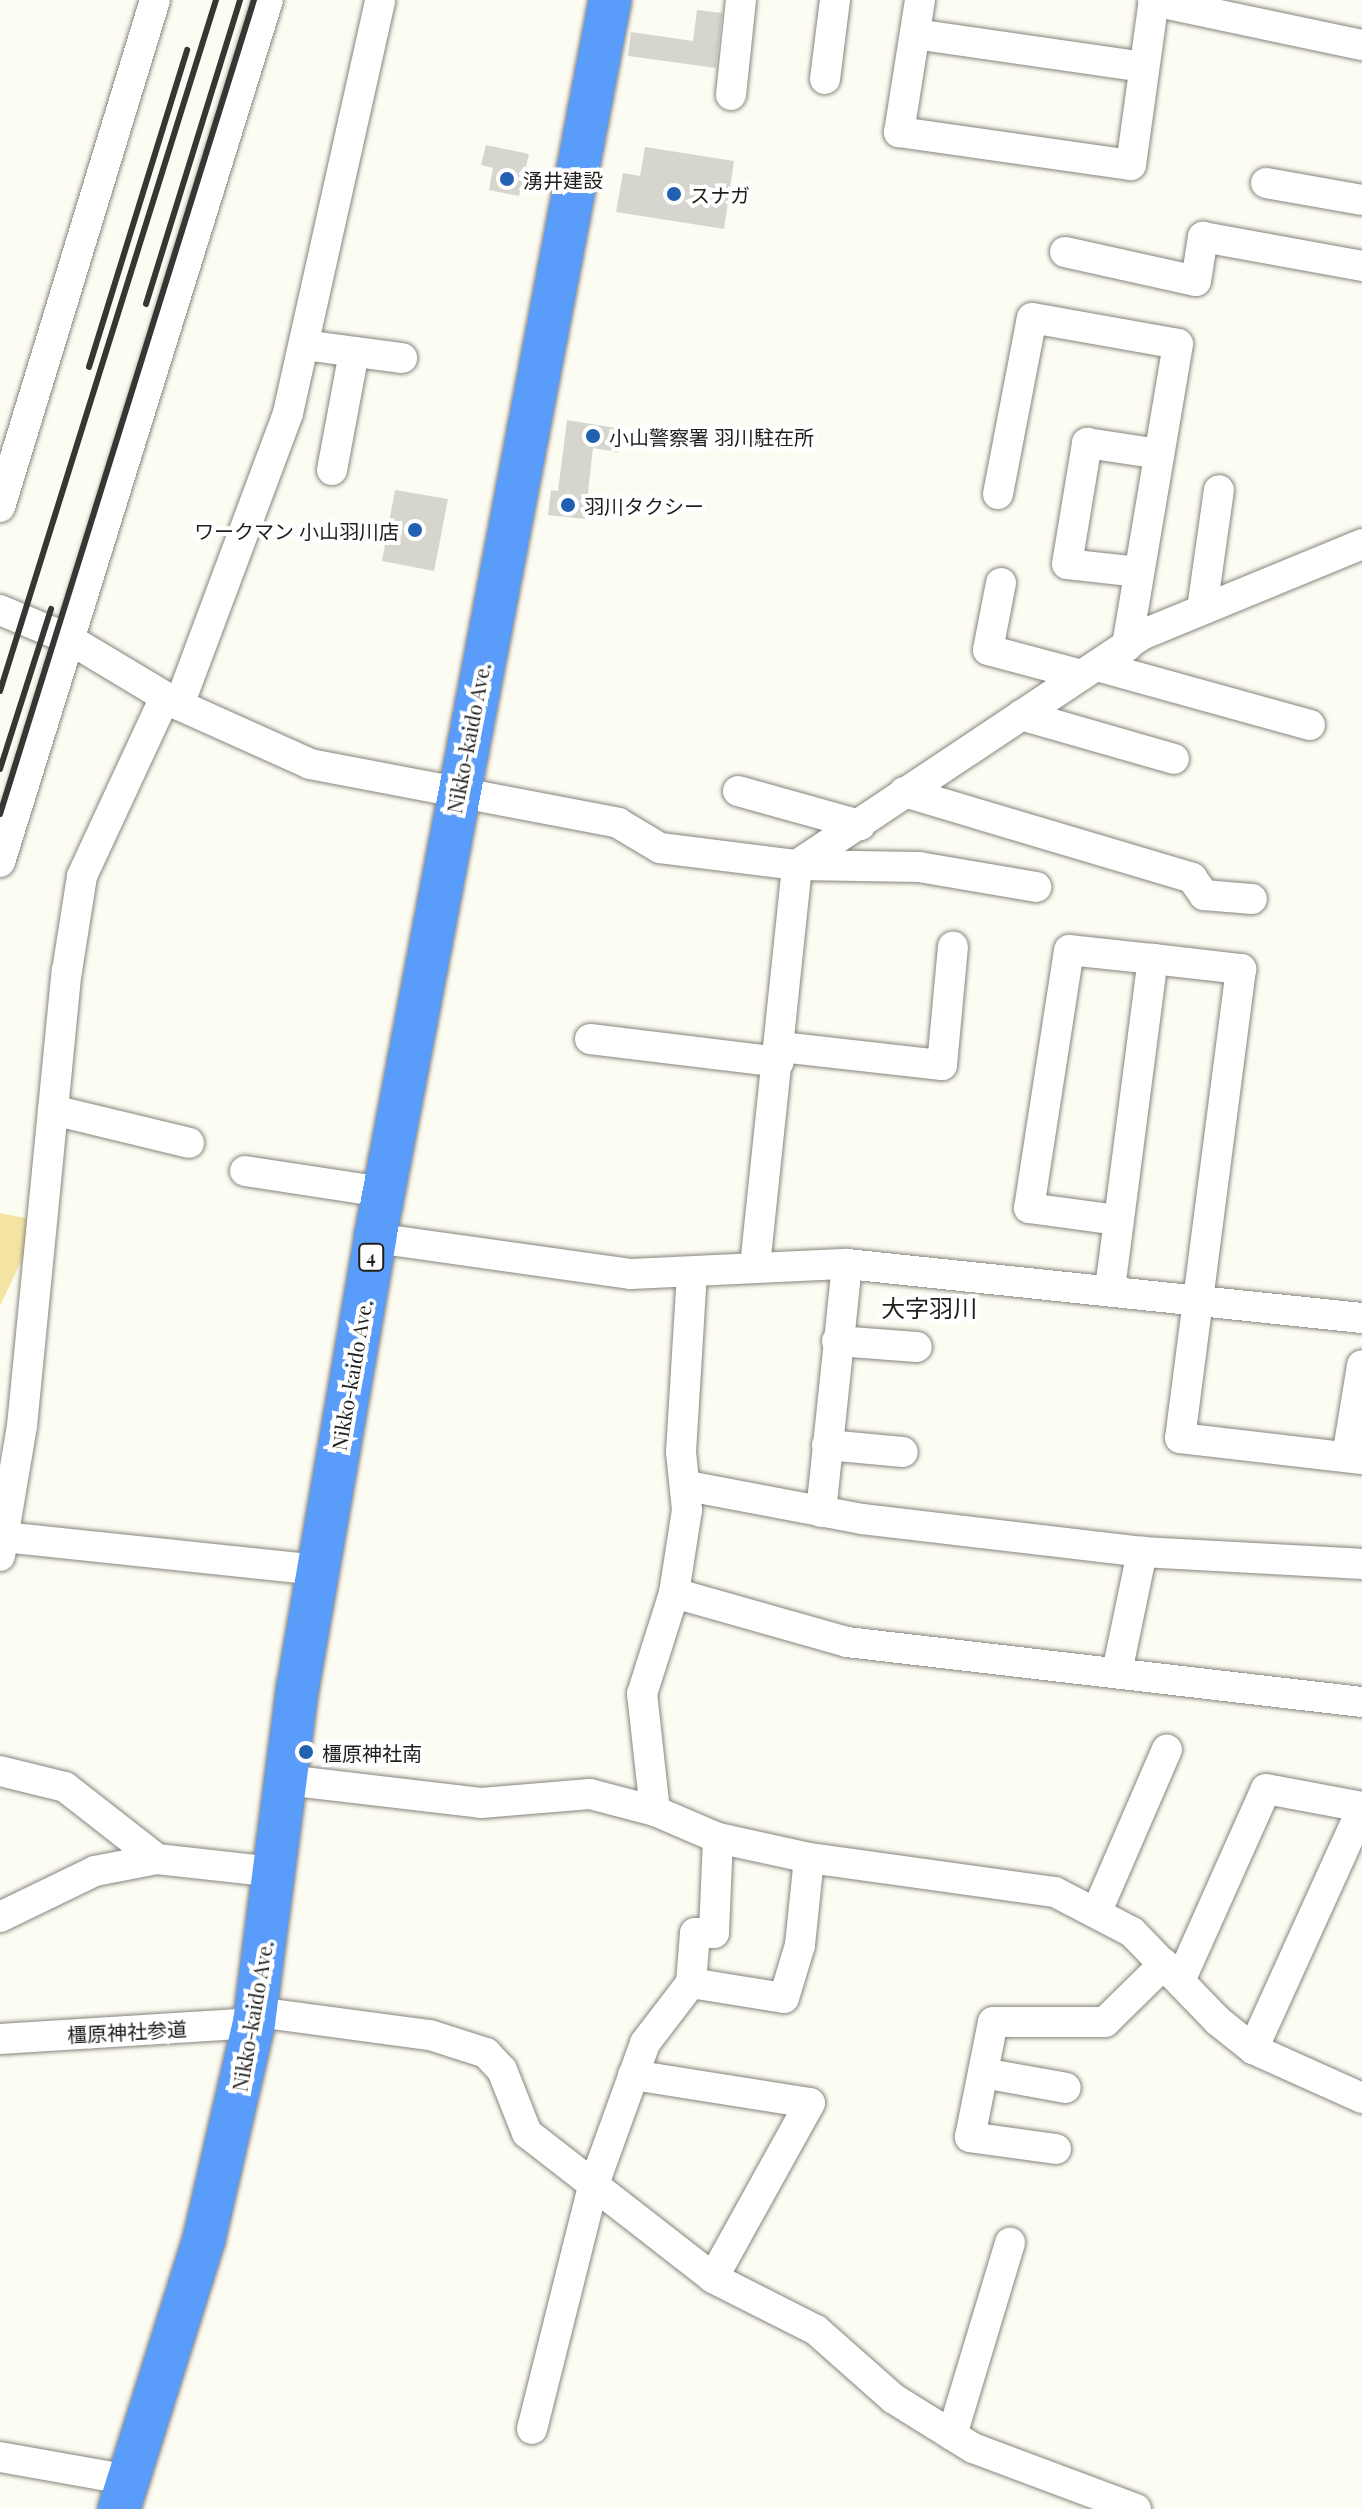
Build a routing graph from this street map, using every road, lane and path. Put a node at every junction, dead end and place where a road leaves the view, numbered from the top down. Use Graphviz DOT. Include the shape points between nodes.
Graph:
graph roads {
  1 [pos="155,0"];
  2 [pos="268,0"];
  3 [pos="380,0"];
  4 [pos="610,0"];
  5 [pos="741,0"];
  6 [pos="835,0"];
  7 [pos="920,0"];
  8 [pos="1154,1"];
  9 [pos="915,34"];
  10 [pos="1362,45"];
  11 [pos="1144,67"];
  12 [pos="825,79"];
  13 [pos="731,95"];
  14 [pos="1266,183"];
  15 [pos="1362,200"];
  16 [pos="1065,252"];
  17 [pos="1362,266"];
  18 [pos="304,345"];
  19 [pos="354,352"];
  20 [pos="402,358"];
  21 [pos="1159,454"];
  22 [pos="332,470"];
  23 [pos="1219,490"];
  24 [pos="998,494"];
  25 [pos="0,507"];
  26 [pos="1362,544"];
  27 [pos="1139,572"];
  28 [pos="1001,583"];
  29 [pos="1202,609"];
  30 [pos="0,610"];
  31 [pos="69,639"];
  32 [pos="1127,647"];
  33 [pos="1089,670"];
  34 [pos="172,701"];
  35 [pos="1021,715"];
  36 [pos="1310,725"];
  37 [pos="1174,759"];
  38 [pos="458,789"];
  39 [pos="738,791"];
  40 [pos="904,792"];
  41 [pos="860,825"];
  42 [pos="0,862"];
  43 [pos="797,865"];
  44 [pos="1036,887"];
  45 [pos="1252,899"];
  46 [pos="953,947"];
  47 [pos="1153,959"];
  48 [pos="590,1039"];
  49 [pos="780,1054"];
  50 [pos="53,1110"];
  51 [pos="189,1143"];
  52 [pos="245,1171"];
  53 [pos="383,1192"];
  54 [pos="1118,1220"];
  55 [pos="375,1238"];
  56 [pos="847,1264"];
  57 [pos="755,1266"];
  58 [pos="692,1274"];
  59 [pos="1110,1289"];
  60 [pos="1194,1299"];
  61 [pos="1362,1318"];
  62 [pos="837,1341"];
  63 [pos="917,1347"];
  64 [pos="1362,1365"];
  65 [pos="11,1423"];
  66 [pos="827,1445"];
  67 [pos="903,1452"];
  68 [pos="1354,1458"];
  69 [pos="688,1486"];
  70 [pos="821,1512"];
  71 [pos="2,1547"];
  72 [pos="1142,1552"];
  73 [pos="1362,1564"];
  74 [pos="317,1570"];
  75 [pos="674,1593"];
  76 [pos="1117,1672"];
  77 [pos="1362,1702"];
  78 [pos="1167,1749"];
  79 [pos="0,1771"];
  80 [pos="286,1780"];
  81 [pos="1362,1808"];
  82 [pos="655,1811"];
  83 [pos="718,1838"];
  84 [pos="809,1858"];
  85 [pos="157,1859"];
  86 [pos="275,1872"];
  87 [pos="1097,1911"];
  88 [pos="0,1917"];
  89 [pos="1172,1972"];
  90 [pos="691,1983"];
  91 [pos="254,2023"];
  92 [pos="0,2039"];
  93 [pos="1253,2049"];
  94 [pos="983,2073"];
  95 [pos="633,2075"];
  96 [pos="1066,2088"];
  97 [pos="1362,2098"];
  98 [pos="1056,2149"];
  99 [pos="593,2187"];
  100 [pos="1010,2243"];
  101 [pos="713,2278"];
  102 [pos="532,2429"];
  103 [pos="952,2435"];
  104 [pos="0,2457"];
  105 [pos="124,2494"];
  106 [pos="1136,2509"];
  1 -- 25 [label="street"];
  2 -- 31 [label="street"];
  3 -- 18 [label="street"];
  4 -- 38 [label="highway, Nikko-kaido Ave. / 4"];
  5 -- 13 [label="street"];
  6 -- 12 [label="street"];
  7 -- 9 [label="street"];
  8 -- 10 [label="street"];
  8 -- 11 [label="street"];
  9 -- 11 [label="street"];
  9 -- 11 [label="street" via="899,132 1131,165"];
  14 -- 15 [label="street"];
  16 -- 17 [label="street" via="1196,281 1203,237"];
  18 -- 19 [label="street"];
  18 -- 34 [label="street" via="288,413"];
  19 -- 20 [label="street"];
  19 -- 22 [label="street"];
  21 -- 24 [label="street" via="1178,344 1032,318"];
  21 -- 27 [label="street"];
  21 -- 27 [label="street" via="1087,443 1067,564"];
  23 -- 29 [label="street"];
  26 -- 29 [label="street"];
  27 -- 32 [label="street"];
  28 -- 33 [label="street" via="988,650"];
  29 -- 32 [label="street"];
  30 -- 31 [label="street"];
  31 -- 34 [label="street"];
  31 -- 42 [label="street"];
  32 -- 33 [label="street"];
  33 -- 35 [label="street"];
  33 -- 36 [label="street"];
  34 -- 38 [label="street" via="310,764"];
  34 -- 50 [label="street" via="82,876"];
  35 -- 37 [label="street"];
  35 -- 40 [label="street"];
  38 -- 43 [label="street" via="618,823 660,848"];
  38 -- 53 [label="highway, Nikko-kaido Ave. / 4"];
  39 -- 41 [label="street"];
  40 -- 41 [label="street"];
  40 -- 45 [label="street" via="1192,878 1204,895"];
  41 -- 43 [label="street"];
  43 -- 44 [label="street" via="919,867"];
  43 -- 49 [label="street"];
  46 -- 49 [label="street" via="942,1065"];
  47 -- 54 [label="street"];
  47 -- 54 [label="street" via="1069,950 1029,1208"];
  47 -- 60 [label="street" via="1241,969"];
  48 -- 49 [label="street"];
  49 -- 57 [label="street" via="764,1147"];
  50 -- 51 [label="street"];
  50 -- 65 [label="street"];
  52 -- 53 [label="street"];
  53 -- 55 [label="highway, Nikko-kaido Ave. / 4"];
  54 -- 59 [label="street"];
  55 -- 58 [label="street" via="631,1274"];
  55 -- 74 [label="highway, Nikko-kaido Ave. / 4"];
  56 -- 57 [label="street"];
  56 -- 59 [label="street"];
  56 -- 62 [label="street"];
  57 -- 58 [label="street"];
  58 -- 69 [label="street" via="681,1452"];
  59 -- 60 [label="street"];
  60 -- 61 [label="street"];
  60 -- 68 [label="street" via="1180,1438"];
  62 -- 63 [label="street"];
  62 -- 66 [label="street"];
  64 -- 68 [label="street"];
  65 -- 71 [label="street"];
  66 -- 67 [label="street"];
  66 -- 70 [label="street"];
  69 -- 70 [label="street"];
  69 -- 75 [label="street"];
  70 -- 72 [label="street"];
  71 -- 74 [label="street"];
  72 -- 73 [label="street"];
  72 -- 76 [label="street"];
  74 -- 80 [label="highway, Nikko-kaido Ave. / 4"];
  75 -- 76 [label="street" via="847,1642"];
  75 -- 82 [label="street" via="642,1694"];
  76 -- 77 [label="street"];
  78 -- 87 [label="street"];
  79 -- 85 [label="street" via="65,1787"];
  80 -- 82 [label="street" via="481,1803 590,1794"];
  80 -- 86 [label="highway, Nikko-kaido Ave. / 4"];
  81 -- 89 [label="street" via="1266,1789"];
  81 -- 93 [label="street"];
  82 -- 83 [label="street"];
  83 -- 84 [label="street"];
  83 -- 90 [label="street" via="714,1933 695,1933"];
  84 -- 87 [label="street" via="1013,1884 1055,1892"];
  84 -- 90 [label="street" via="800,1945 784,1998"];
  85 -- 86 [label="street"];
  85 -- 88 [label="street" via="95,1871"];
  86 -- 91 [label="highway, Nikko-kaido Ave. / 4"];
  87 -- 89 [label="street" via="1132,1932"];
  89 -- 93 [label="street"];
  89 -- 94 [label="street" via="1105,2022 993,2022"];
  90 -- 95 [label="street" via="645,2043"];
  91 -- 92 [label="street, 橿原神社参道"];
  91 -- 99 [label="street, 橿原神社参道" via="272,2014 430,2035 486,2053 502,2070 527,2133"];
  91 -- 105 [label="highway, Nikko-kaido Ave. / 4" via="226,2160"];
  93 -- 97 [label="street"];
  94 -- 96 [label="street"];
  94 -- 98 [label="street" via="970,2137"];
  95 -- 99 [label="street"];
  95 -- 101 [label="street" via="807,2109"];
  99 -- 101 [label="street, 橿原神社参道"];
  99 -- 102 [label="street"];
  100 -- 103 [label="street"];
  101 -- 103 [label="street, 橿原神社参道" via="816,2330 894,2399"];
  103 -- 106 [label="street, 橿原神社参道"];
  104 -- 105 [label="street"];
}
